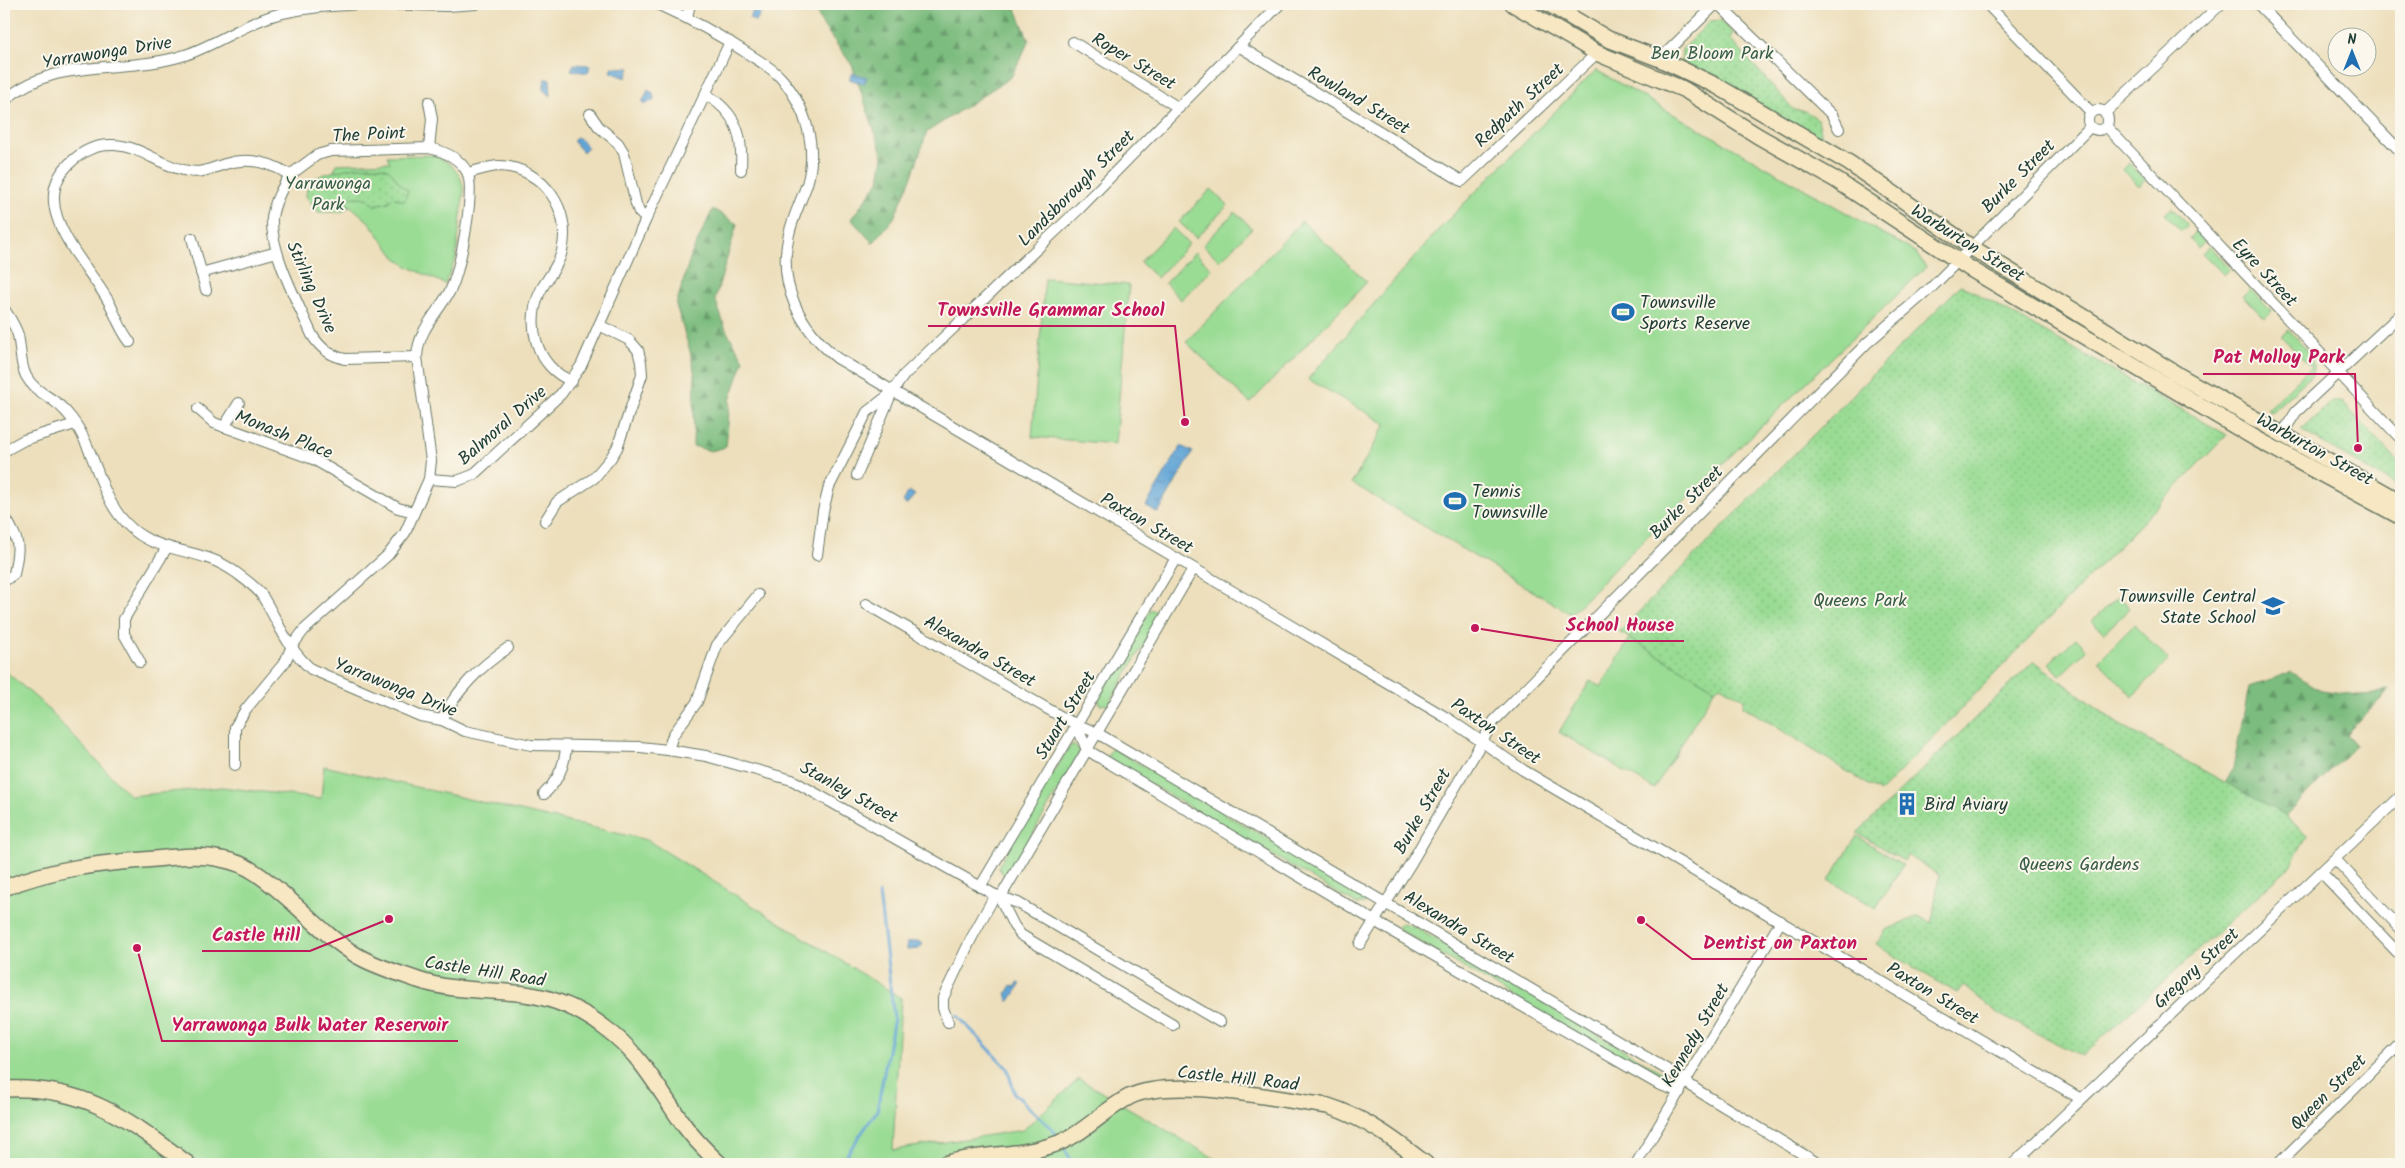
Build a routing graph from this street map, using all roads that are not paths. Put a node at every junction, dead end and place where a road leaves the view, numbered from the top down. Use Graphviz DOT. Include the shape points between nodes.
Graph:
graph roads {
  1 [pos="362,4"];
  2 [pos="377,4"];
  3 [pos="476,4"];
  4 [pos="657,4"];
  5 [pos="690,4"];
  6 [pos="1280,4"];
  7 [pos="1513,4"];
  8 [pos="1549,4"];
  9 [pos="1717,4"];
  10 [pos="1987,4"];
  11 [pos="2221,4"];
  12 [pos="2258,4"];
  13 [pos="687,17"];
  14 [pos="730,42"];
  15 [pos="1073,42"];
  16 [pos="1240,47"];
  17 [pos="1597,53"];
  18 [pos="1660,58"];
  19 [pos="706,95"];
  20 [pos="4,101"];
  21 [pos="429,102"];
  22 [pos="1179,108"];
  23 [pos="2091,112"];
  24 [pos="2106,112"];
  25 [pos="590,114"];
  26 [pos="2106,126"];
  27 [pos="2090,127"];
  28 [pos="1840,129"];
  29 [pos="429,148"];
  30 [pos="2401,152"];
  31 [pos="741,170"];
  32 [pos="468,173"];
  33 [pos="290,175"];
  34 [pos="1462,181"];
  35 [pos="646,219"];
  36 [pos="192,238"];
  37 [pos="1971,247"];
  38 [pos="277,252"];
  39 [pos="1957,260"];
  40 [pos="201,273"];
  41 [pos="206,290"];
  42 [pos="4,309"];
  43 [pos="2401,314"];
  44 [pos="599,325"];
  45 [pos="130,342"];
  46 [pos="416,357"];
  47 [pos="2338,373"];
  48 [pos="2178,375"];
  49 [pos="572,381"];
  50 [pos="892,392"];
  51 [pos="239,403"];
  52 [pos="198,410"];
  53 [pos="75,424"];
  54 [pos="224,427"];
  55 [pos="2282,434"];
  56 [pos="2255,438"];
  57 [pos="2401,439"];
  58 [pos="4,451"];
  59 [pos="857,475"];
  60 [pos="429,480"];
  61 [pos="2356,494"];
  62 [pos="2401,502"];
  63 [pos="414,512"];
  64 [pos="4,516"];
  65 [pos="2401,517"];
  66 [pos="545,521"];
  67 [pos="10,526"];
  68 [pos="4,538"];
  69 [pos="166,549"];
  70 [pos="817,556"];
  71 [pos="1176,558"];
  72 [pos="1193,569"];
  73 [pos="4,580"];
  74 [pos="758,595"];
  75 [pos="866,604"];
  76 [pos="292,646"];
  77 [pos="508,648"];
  78 [pos="140,662"];
  79 [pos="442,720"];
  80 [pos="1077,726"];
  81 [pos="1097,733"];
  82 [pos="1482,742"];
  83 [pos="566,746"];
  84 [pos="668,750"];
  85 [pos="1087,750"];
  86 [pos="234,765"];
  87 [pos="544,794"];
  88 [pos="2401,796"];
  89 [pos="2335,859"];
  90 [pos="2321,872"];
  91 [pos="980,887"];
  92 [pos="4,888"];
  93 [pos="998,896"];
  94 [pos="1387,903"];
  95 [pos="1376,920"];
  96 [pos="1781,921"];
  97 [pos="2401,929"];
  98 [pos="1360,944"];
  99 [pos="2401,956"];
  100 [pos="948,1022"];
  101 [pos="1220,1022"];
  102 [pos="1173,1026"];
  103 [pos="2401,1043"];
  104 [pos="1686,1083"];
  105 [pos="4,1089"];
  106 [pos="1680,1092"];
  107 [pos="2081,1099"];
  108 [pos="2022,1155"];
  109 [pos="188,1164"];
  110 [pos="720,1164"];
  111 [pos="945,1164"];
  112 [pos="1426,1164"];
  113 [pos="1636,1164"];
  114 [pos="1819,1164"];
  115 [pos="2013,1164"];
  116 [pos="2030,1164"];
  117 [pos="2278,1164"];
  1 -- 20 [label="street, Yarrawonga Drive" via="275,15 186,55 151,64 58,73 24,85"];
  2 -- 3 [label="street"];
  4 -- 13 [label="street"];
  5 -- 13 [label="street"];
  6 -- 16 [label="street, Landsborough Street"];
  7 -- 17 [label="main road, Warburton Street"];
  8 -- 18 [label="main road, Warburton Street" via="1608,39"];
  9 -- 18 [label="street"];
  9 -- 28 [label="street" via="1832,115"];
  10 -- 23 [label="street"];
  11 -- 24 [label="street"];
  12 -- 30 [label="street"];
  13 -- 14 [label="street"];
  14 -- 19 [label="street, Balmoral Drive"];
  14 -- 50 [label="street" via="780,77 792,92 806,122 810,167 786,254 788,290 794,305 801,320 822,346"];
  15 -- 22 [label="street, Roper Street"];
  16 -- 22 [label="street, Landsborough Street"];
  16 -- 34 [label="street, Rowland Street"];
  17 -- 34 [label="street, Redpath Street"];
  17 -- 39 [label="main road, Warburton Street" via="1684,90 1836,180"];
  18 -- 37 [label="main road, Warburton Street" via="1717,86 1849,163"];
  19 -- 31 [label="street" via="722,104 734,120 741,138"];
  19 -- 35 [label="street, Balmoral Drive"];
  21 -- 29 [label="street" via="432,119"];
  22 -- 50 [label="street, Landsborough Street" via="1080,208 905,374"];
  23 -- 24 [label="street" via="2100,109"];
  23 -- 27 [label="street" via="2088,118"];
  24 -- 26 [label="street" via="2109,118"];
  25 -- 35 [label="street" via="624,152 636,204"];
  26 -- 27 [label="street" via="2097,130"];
  26 -- 47 [label="street, Eyre Street"];
  27 -- 37 [label="street, Burke Street"];
  29 -- 32 [label="street, The Point" via="443,151 460,162"];
  29 -- 33 [label="street, The Point" via="331,151 317,155"];
  32 -- 46 [label="street" via="470,193 460,262 451,288 418,342"];
  32 -- 49 [label="street" via="489,166 516,169 542,183 559,205 564,232 562,251 542,289 534,310 533,326 537,343 550,368 560,377"];
  33 -- 38 [label="street, Stirling Drive" via="272,217"];
  33 -- 45 [label="street" via="275,166 256,161 225,164 208,171 189,171 127,146 113,145 99,146 79,154 66,166 59,178 54,200 59,224"];
  35 -- 44 [label="street, Balmoral Drive"];
  36 -- 40 [label="street"];
  37 -- 39 [label="street, Burke Street"];
  37 -- 48 [label="main road, Warburton Street"];
  38 -- 40 [label="street"];
  38 -- 46 [label="street, Stirling Drive" via="312,335 325,351 345,359"];
  39 -- 56 [label="main road, Warburton Street"];
  39 -- 82 [label="street, Burke Street" via="1932,287 1867,343 1656,556 1494,721"];
  40 -- 41 [label="street"];
  42 -- 53 [label="street, Yarrawonga Drive" via="17,334 22,363 31,384 59,405"];
  43 -- 47 [label="street"];
  44 -- 49 [label="street, Balmoral Drive"];
  44 -- 66 [label="street" via="618,333 633,345 641,362 642,375 617,448 610,459 594,478 557,502"];
  46 -- 60 [label="street" via="429,442"];
  47 -- 55 [label="street" via="2296,412"];
  47 -- 57 [label="street, Eyre Street"];
  48 -- 55 [label="main road, Warburton Street"];
  48 -- 56 [label="main road" via="2200,396 2243,422"];
  49 -- 60 [label="street, Balmoral Drive" via="473,475 457,481"];
  50 -- 59 [label="street, Landsborough Street"];
  50 -- 70 [label="street, Landsborough Street" via="868,412 829,488"];
  50 -- 71 [label="street, Paxton Street"];
  51 -- 54 [label="street"];
  52 -- 54 [label="street, Monash Place"];
  53 -- 58 [label="street" via="24,440"];
  53 -- 69 [label="street, Yarrawonga Drive" via="95,462 104,490 119,515 138,535"];
  54 -- 63 [label="street, Monash Place" via="313,459 398,508"];
  55 -- 61 [label="main road" via="2289,447 2330,471"];
  55 -- 62 [label="main road, Warburton Street"];
  56 -- 61 [label="main road, Warburton Street"];
  60 -- 63 [label="street"];
  61 -- 65 [label="main road, Warburton Street"];
  63 -- 76 [label="street" via="405,532 388,555 304,630"];
  64 -- 67 [label="street"];
  67 -- 68 [label="street"];
  67 -- 73 [label="street" via="19,549 14,574"];
  69 -- 76 [label="street, Yarrawonga Drive" via="199,554 219,561 237,573 260,593"];
  69 -- 78 [label="street" via="124,618 124,634"];
  71 -- 72 [label="street, Paxton Street"];
  71 -- 80 [label="street, Stuart Street"];
  72 -- 81 [label="street, Stuart Street"];
  72 -- 82 [label="street, Paxton Street" via="1388,682"];
  74 -- 84 [label="street" via="717,645 696,702 673,735"];
  75 -- 80 [label="street, Alexandra Street"];
  76 -- 79 [label="street, Yarrawonga Drive" via="298,657 312,669 330,678 420,716"];
  76 -- 86 [label="street" via="285,662 235,727"];
  77 -- 79 [label="street" via="488,661 449,705"];
  79 -- 83 [label="street, Yarrawonga Drive" via="465,732 532,745"];
  80 -- 81 [label="street, Alexandra Street"];
  80 -- 85 [label="street"];
  80 -- 91 [label="street, Stuart Street"];
  81 -- 85 [label="street, Stuart Street"];
  81 -- 94 [label="street, Alexandra Street"];
  82 -- 94 [label="street, Burke Street"];
  82 -- 96 [label="street, Paxton Street" via="1523,770"];
  83 -- 84 [label="street, Yarrawonga Drive"];
  83 -- 87 [label="street" via="560,774"];
  84 -- 91 [label="street, Stanley Street" via="706,756 792,780"];
  85 -- 93 [label="street, Stuart Street"];
  85 -- 95 [label="street, Alexandra Street"];
  88 -- 89 [label="street, Gregory Street"];
  89 -- 90 [label="street, Gregory Street"];
  89 -- 97 [label="street"];
  90 -- 99 [label="street"];
  90 -- 107 [label="street, Gregory Street"];
  91 -- 93 [label="street, Stanley Street"];
  92 -- 110 [label="main road, Castle Hill Road" via="47,873 92,864 198,857 220,858 239,864 278,889 357,956 444,987 541,997 588,1016 629,1047 682,1122"];
  93 -- 100 [label="street, Stuart Street" via="971,939 943,998"];
  93 -- 101 [label="street, Stanley Street" via="1018,903"];
  93 -- 102 [label="street" via="1022,934"];
  94 -- 95 [label="street, Burke Street"];
  94 -- 104 [label="street, Alexandra Street"];
  95 -- 98 [label="street, Burke Street"];
  95 -- 106 [label="street, Alexandra Street" via="1649,1079"];
  96 -- 104 [label="street, Kennedy Street"];
  96 -- 107 [label="street, Paxton Street"];
  103 -- 117 [label="street, Queen Street"];
  104 -- 106 [label="street, Kennedy Street"];
  104 -- 114 [label="street, Alexandra Street"];
  105 -- 109 [label="main road" via="41,1090 91,1102 138,1126"];
  106 -- 113 [label="street, Kennedy Street"];
  107 -- 108 [label="street, Gregory Street"];
  108 -- 115 [label="street, Gregory Street"];
  108 -- 116 [label="street"];
  111 -- 112 [label="main road, Castle Hill Road" via="972,1157 1036,1150 1066,1141 1130,1096 1169,1089 1207,1090 1328,1106 1374,1125"];
}
